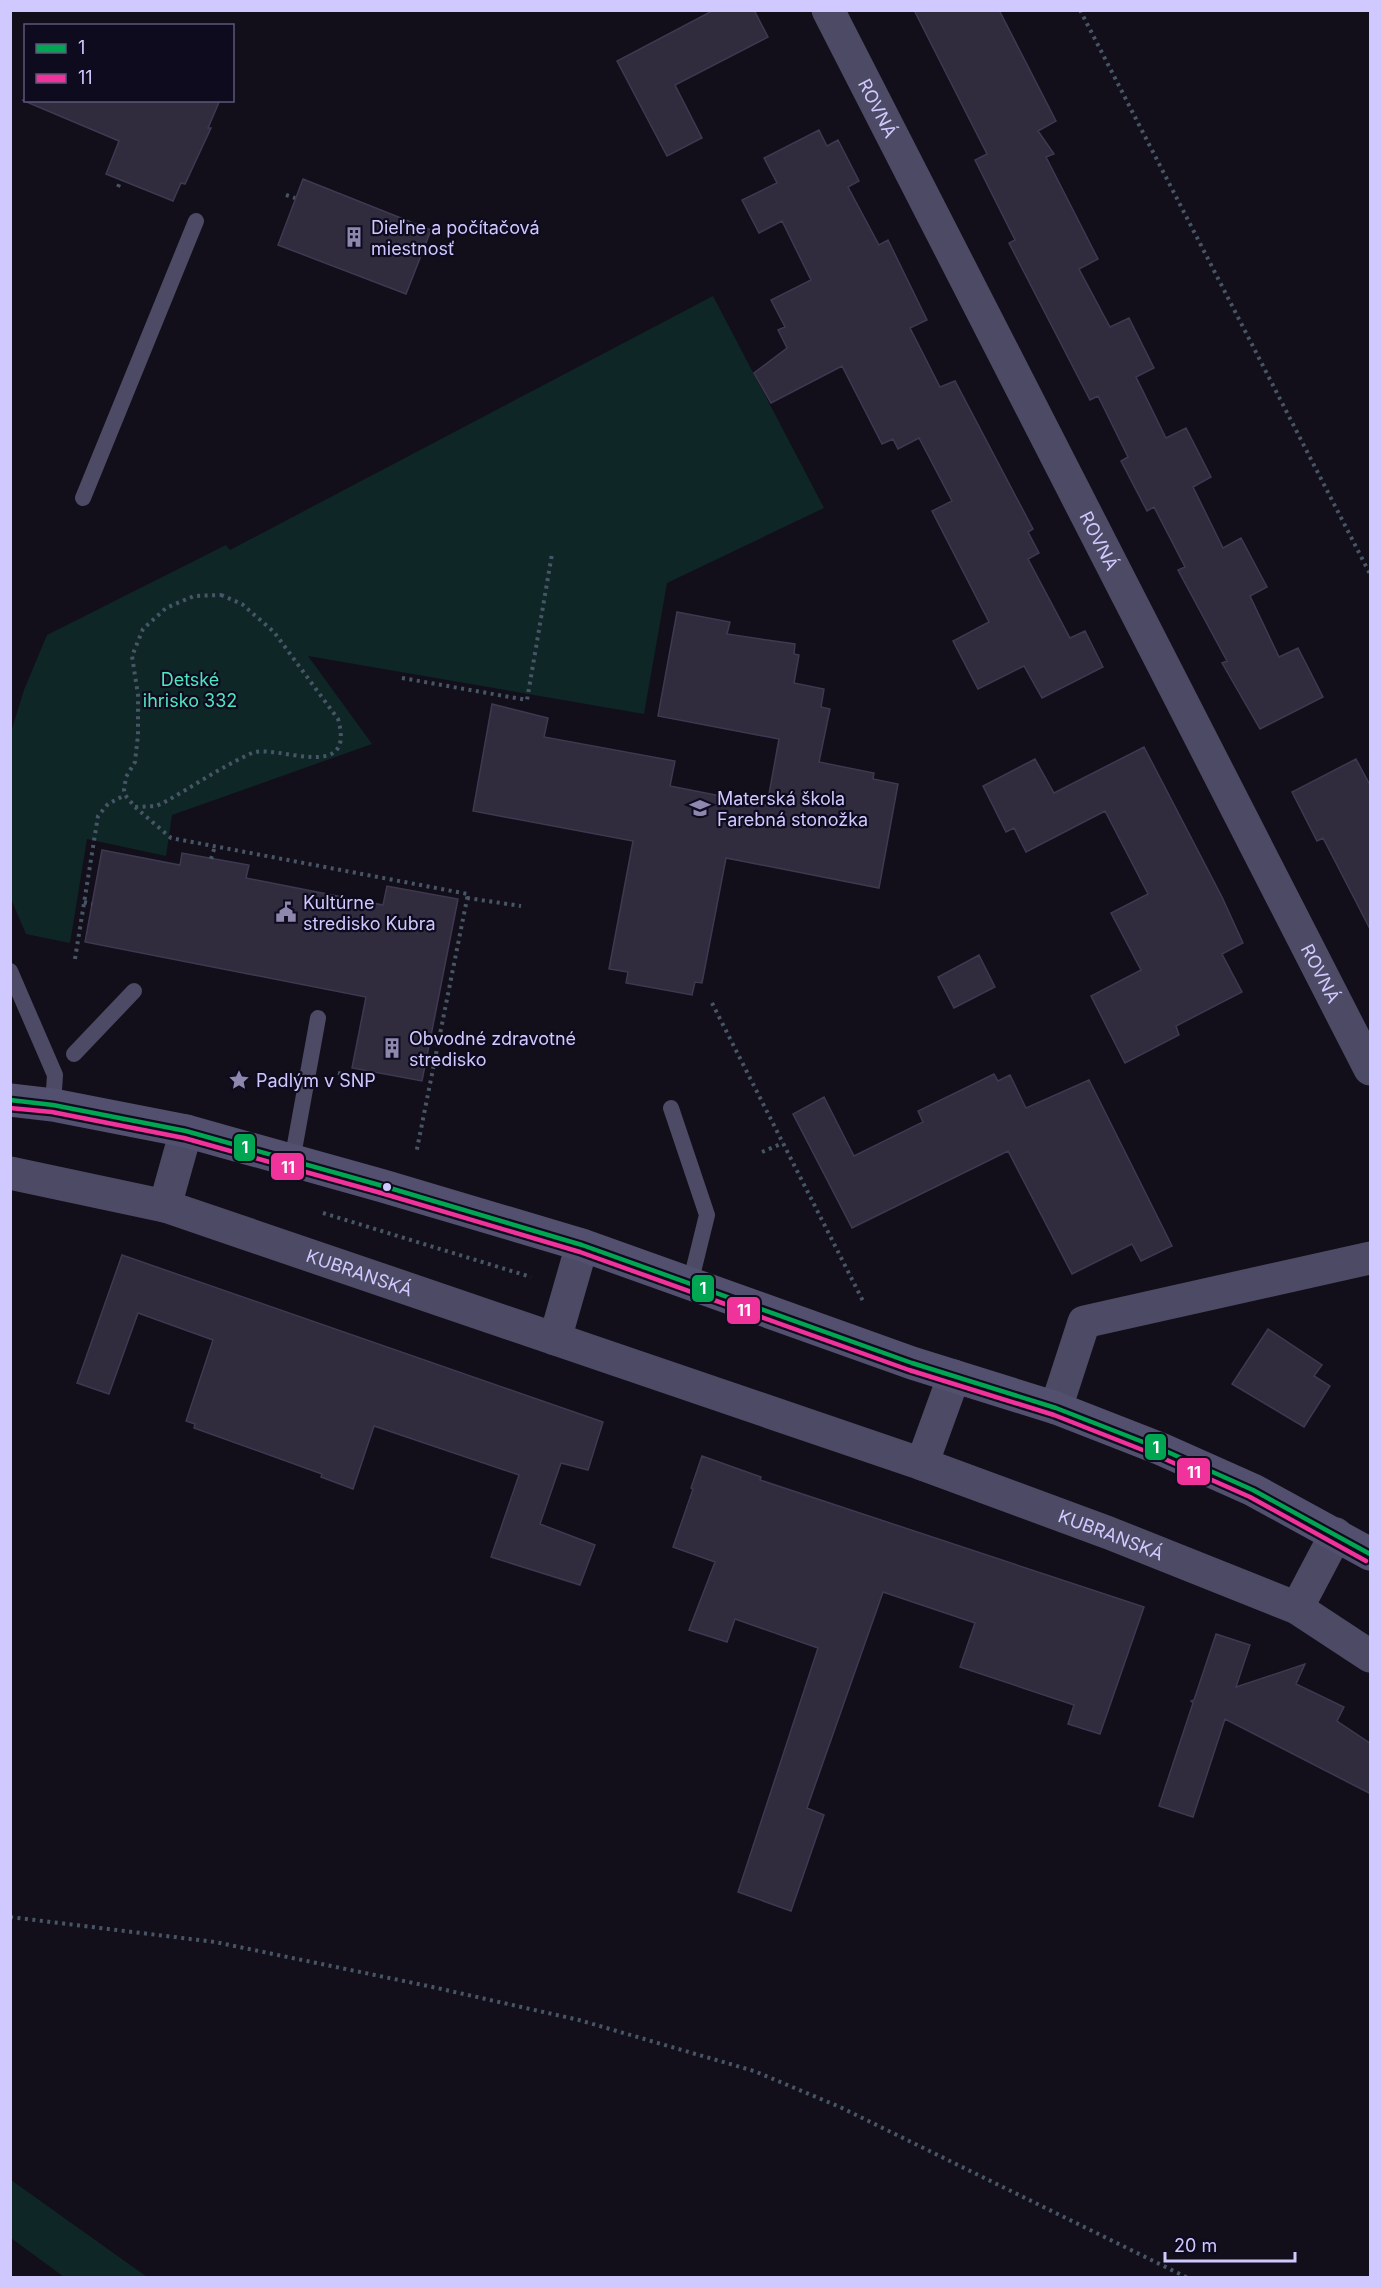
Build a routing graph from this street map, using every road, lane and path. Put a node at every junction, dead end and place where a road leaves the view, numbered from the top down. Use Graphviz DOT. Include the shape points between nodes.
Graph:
graph roads {
  1 [pos="828,10"];
  2 [pos="1080,10"];
  3 [pos="121,180"];
  4 [pos="118,187"];
  5 [pos="286,195"];
  6 [pos="295,198"];
  7 [pos="196,221"];
  8 [pos="83,498"];
  9 [pos="552,554"];
  10 [pos="1371,574"];
  11 [pos="402,678"];
  12 [pos="125,795"];
  13 [pos="135,807"];
  14 [pos="215,846"];
  15 [pos="212,859"];
  16 [pos="467,898"];
  17 [pos="84,902"];
  18 [pos="92,904"];
  19 [pos="521,906"];
  20 [pos="75,959"];
  21 [pos="10,971"];
  22 [pos="134,990"];
  23 [pos="712,1004"];
  24 [pos="318,1018"];
  25 [pos="74,1054"];
  26 [pos="1371,1069"];
  27 [pos="369,1071"];
  28 [pos="334,1072"];
  29 [pos="10,1100"];
  30 [pos="53,1105"];
  31 [pos="671,1108"];
  32 [pos="186,1131"];
  33 [pos="783,1143"];
  34 [pos="762,1152"];
  35 [pos="416,1154"];
  36 [pos="292,1161"];
  37 [pos="10,1173"];
  38 [pos="165,1206"];
  39 [pos="582,1245"];
  40 [pos="1371,1258"];
  41 [pos="690,1284"];
  42 [pos="866,1307"];
  43 [pos="555,1339"];
  44 [pos="954,1376"];
  45 [pos="1056,1408"];
  46 [pos="922,1464"];
  47 [pos="1336,1534"];
  48 [pos="1371,1554"];
  49 [pos="1297,1608"];
  50 [pos="1371,1656"];
  51 [pos="10,1917"];
  52 [pos="1188,2277"];
  1 -- 26 [label="street, ROVNÁ"];
  2 -- 10 [label="path"];
  3 -- 4 [label="path"];
  5 -- 6 [label="path"];
  7 -- 8 [label="lane"];
  9 -- 11 [label="path" via="527,700"];
  12 -- 13 [label="path"];
  12 -- 13 [label="path" via="138,735 138,695 132,656 143,629 166,608 194,596 221,595 242,603 274,632 338,719 342,734 337,749 325,757 307,758 254,752 163,803"];
  12 -- 17 [label="path" via="108,804 98,816"];
  13 -- 14 [label="path" via="171,838"];
  14 -- 15 [label="path"];
  14 -- 16 [label="path" via="468,894"];
  16 -- 19 [label="path"];
  16 -- 35 [label="path"];
  17 -- 18 [label="path"];
  17 -- 20 [label="path"];
  21 -- 30 [label="lane" via="55,1075"];
  22 -- 25 [label="lane"];
  23 -- 33 [label="path"];
  24 -- 36 [label="lane"];
  27 -- 28 [label="path" via="368,1079"];
  29 -- 30 [label="street"];
  30 -- 32 [label="street"];
  31 -- 41 [label="lane" via="707,1215"];
  32 -- 36 [label="street"];
  32 -- 38 [label="street"];
  33 -- 34 [label="path"];
  33 -- 42 [label="path"];
  36 -- 39 [label="street"];
  37 -- 38 [label="street, KUBRANSKÁ"];
  38 -- 43 [label="street, KUBRANSKÁ"];
  39 -- 41 [label="street"];
  39 -- 43 [label="street"];
  40 -- 45 [label="street" via="1084,1322"];
  41 -- 44 [label="street"];
  43 -- 46 [label="street, KUBRANSKÁ"];
  44 -- 45 [label="street"];
  44 -- 46 [label="street"];
  45 -- 47 [label="street" via="1161,1449"];
  46 -- 49 [label="street, KUBRANSKÁ"];
  47 -- 48 [label="street"];
  47 -- 49 [label="street"];
  49 -- 50 [label="street, KUBRANSKÁ"];
  51 -- 52 [label="path" via="215,1942 579,2020 754,2071 840,2107"];
}
